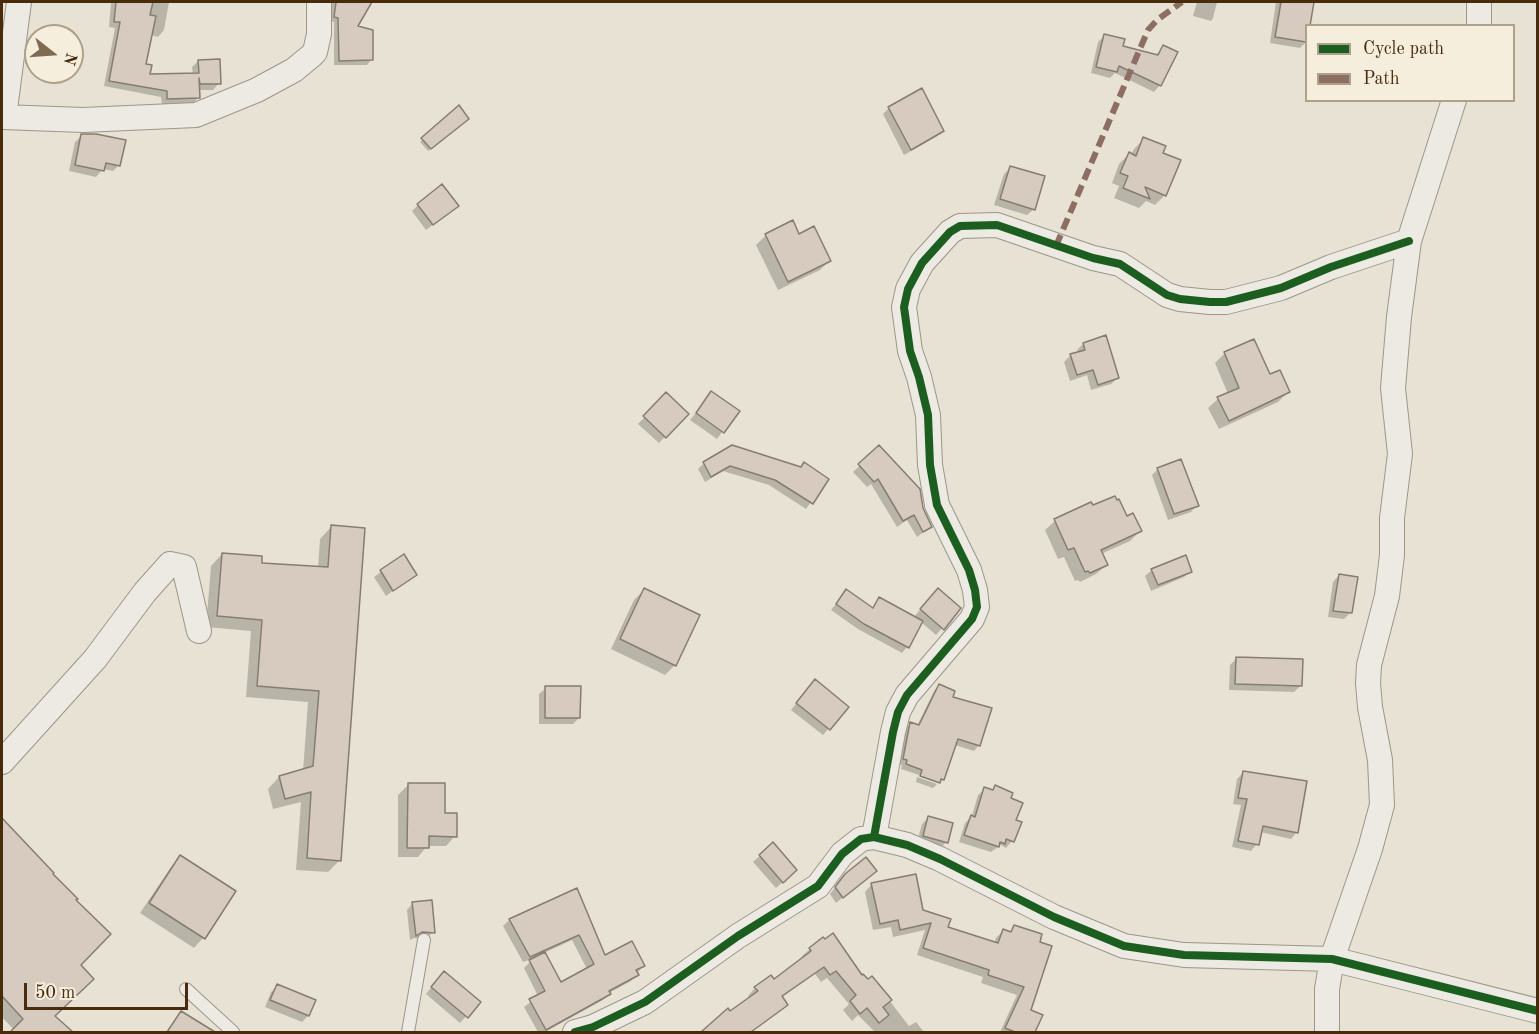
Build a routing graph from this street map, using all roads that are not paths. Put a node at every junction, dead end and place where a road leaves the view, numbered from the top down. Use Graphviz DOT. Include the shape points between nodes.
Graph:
graph roads {
  1 [pos="19,2"];
  2 [pos="319,2"];
  3 [pos="1479,2"];
  4 [pos="1479,24"];
  5 [pos="1453,102"];
  6 [pos="3,117"];
  7 [pos="1409,241"];
  8 [pos="199,631"];
  9 [pos="2,762"];
  10 [pos="874,837"];
  11 [pos="424,940"];
  12 [pos="1332,959"];
  13 [pos="186,989"];
  14 [pos="1538,1011"];
  15 [pos="233,1032"];
  16 [pos="408,1032"];
  17 [pos="576,1032"];
  18 [pos="1328,1032"];
  1 -- 6 [label="street"];
  2 -- 6 [label="street" via="319,34 311,56 257,90 196,115 83,120"];
  3 -- 4 [label="street"];
  5 -- 7 [label="street"];
  7 -- 10 [label="street" via="1281,288 1226,302 1167,295 1120,264 996,225 960,226 922,263 908,289 904,307 910,351 928,416 937,505 969,570 977,607 967,626 907,695 898,712"];
  7 -- 12 [label="street" via="1393,388 1400,454 1392,555 1368,683 1380,760 1382,806"];
  8 -- 9 [label="street" via="184,567 170,564 95,659"];
  10 -- 12 [label="street" via="940,859 1054,917 1124,946 1184,954"];
  10 -- 17 [label="street" via="861,839 842,854 818,886 738,936 645,1002 593,1028"];
  11 -- 16 [label="lane"];
  12 -- 14 [label="street"];
  12 -- 18 [label="street" via="1327,989"];
  13 -- 15 [label="lane"];
}
